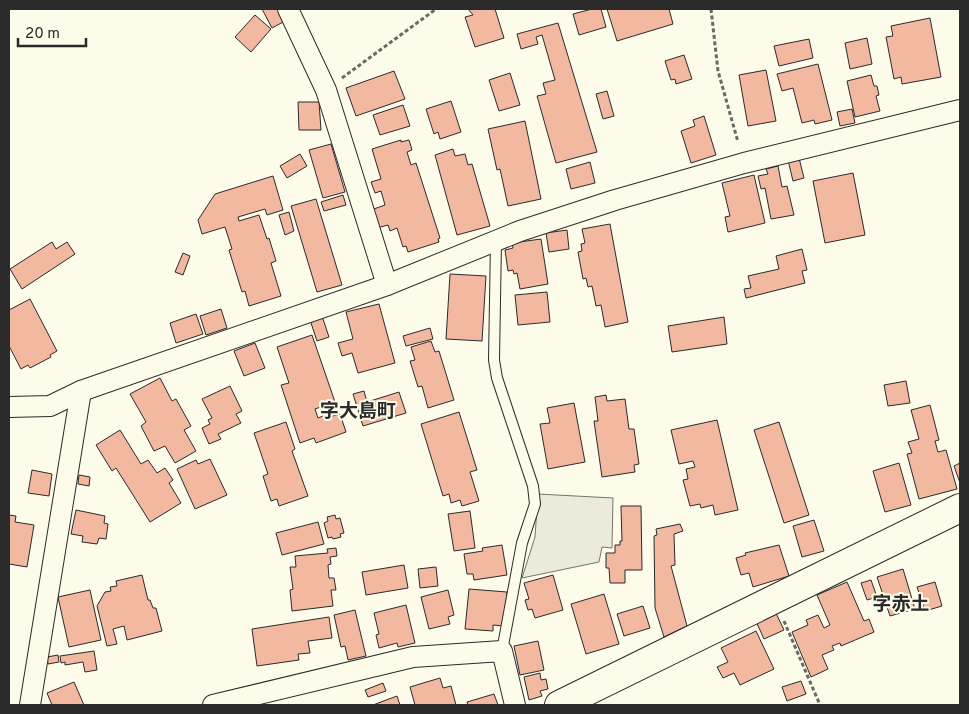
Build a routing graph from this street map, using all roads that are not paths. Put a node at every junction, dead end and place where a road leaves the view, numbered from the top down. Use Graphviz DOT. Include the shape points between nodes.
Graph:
graph roads {
  1 [pos="288,9"];
  2 [pos="960,110"];
  3 [pos="496,241"];
  4 [pos="386,285"];
  5 [pos="80,391"];
  6 [pos="9,407"];
  7 [pos="960,508"];
  8 [pos="502,651"];
  9 [pos="30,705"];
  10 [pos="213,705"];
  11 [pos="515,705"];
  12 [pos="558,705"];
  1 -- 4 [label="street" via="326,90"];
  2 -- 3 [label="street" via="744,162 615,200"];
  3 -- 4 [label="street"];
  3 -- 8 [label="lane" via="496,378 533,486 534,504 522,543"];
  4 -- 5 [label="street"];
  5 -- 6 [label="street" via="50,406"];
  5 -- 9 [label="street"];
  7 -- 12 [label="street"];
  8 -- 10 [label="street" via="413,657"];
  8 -- 11 [label="street"];
}
